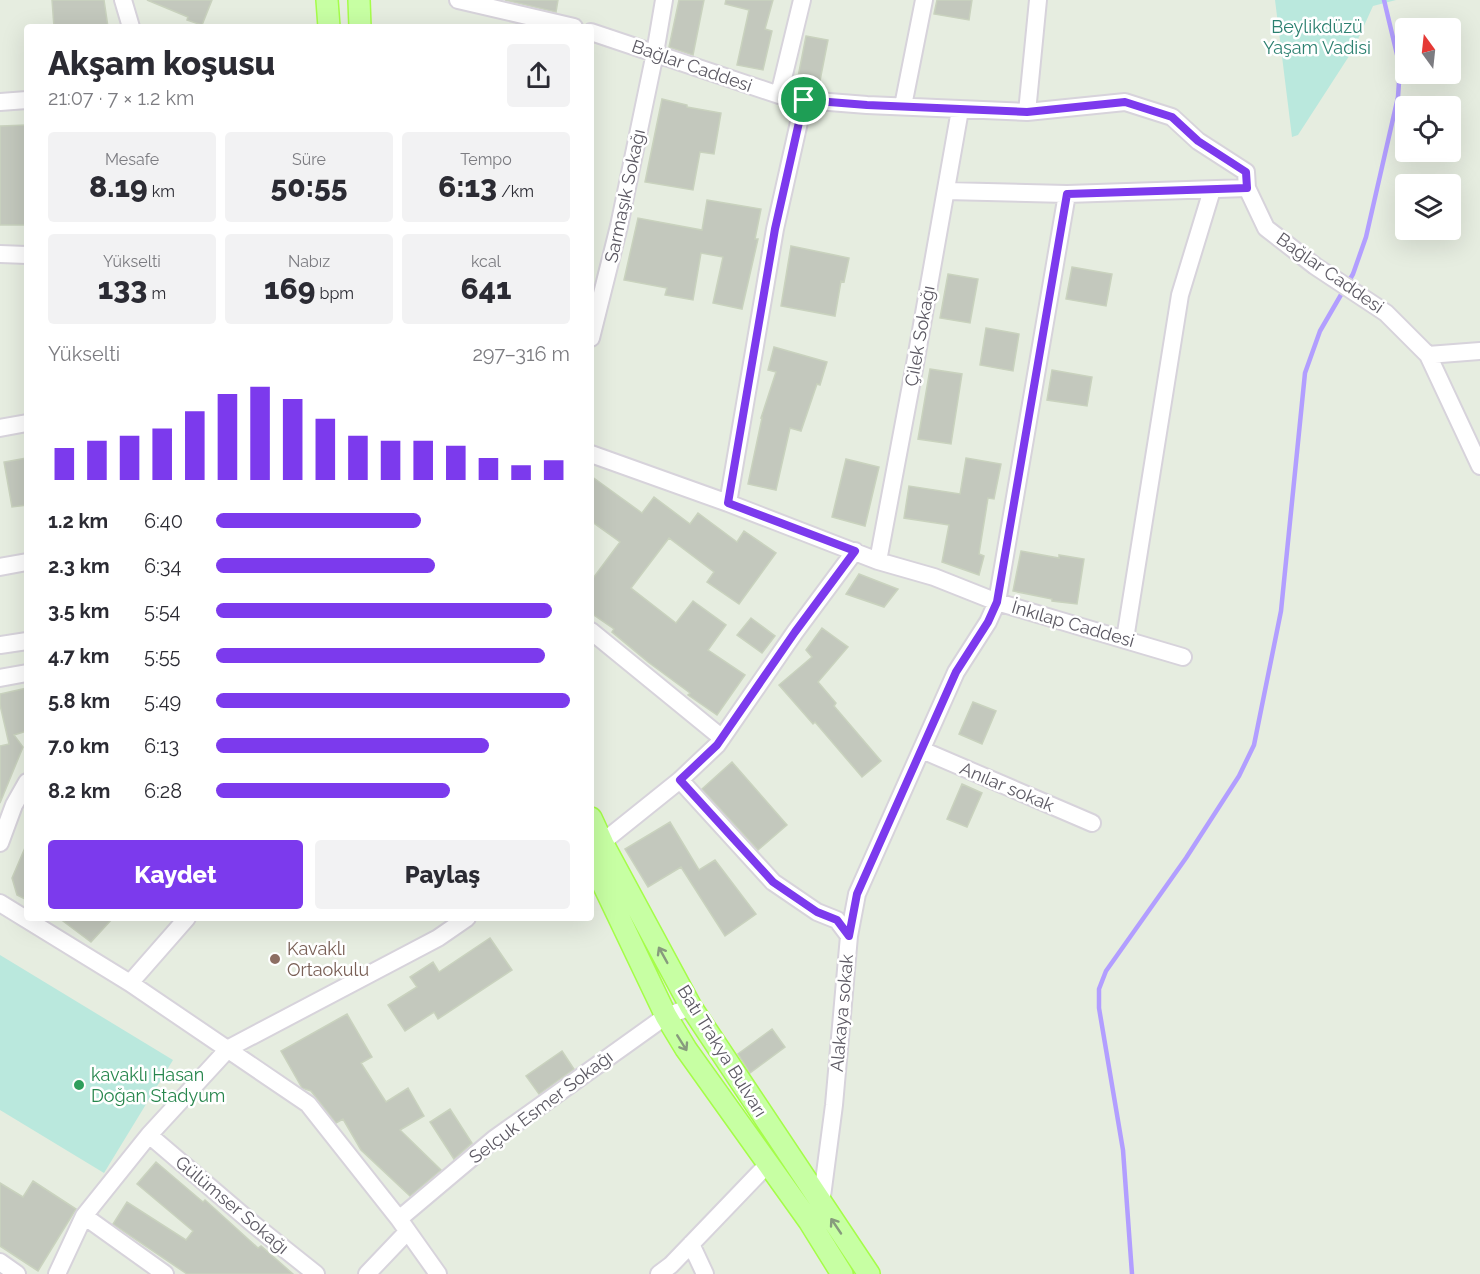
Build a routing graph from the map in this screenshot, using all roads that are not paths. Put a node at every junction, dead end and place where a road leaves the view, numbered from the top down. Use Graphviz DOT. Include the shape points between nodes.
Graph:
graph roads {
  1 [pos="123,0"];
  2 [pos="327,0"];
  3 [pos="359,0"];
  4 [pos="458,0"];
  5 [pos="664,0"];
  6 [pos="802,0"];
  7 [pos="924,0"];
  8 [pos="1038,0"];
  9 [pos="130,24"];
  10 [pos="329,24"];
  11 [pos="360,24"];
  12 [pos="561,24"];
  13 [pos="594,33"];
  14 [pos="655,53"];
  15 [pos="779,95"];
  16 [pos="24,99"];
  17 [pos="804,100"];
  18 [pos="0,102"];
  19 [pos="903,106"];
  20 [pos="960,110"];
  21 [pos="1027,112"];
  22 [pos="1247,188"];
  23 [pos="1212,190"];
  24 [pos="946,191"];
  25 [pos="1067,194"];
  26 [pos="0,254"];
  27 [pos="24,255"];
  28 [pos="594,326"];
  29 [pos="1480,351"];
  30 [pos="1428,355"];
  31 [pos="24,424"];
  32 [pos="0,428"];
  33 [pos="594,454"];
  34 [pos="1480,466"];
  35 [pos="728,503"];
  36 [pos="855,551"];
  37 [pos="878,561"];
  38 [pos="24,563"];
  39 [pos="0,567"];
  40 [pos="997,602"];
  41 [pos="594,633"];
  42 [pos="1125,639"];
  43 [pos="24,641"];
  44 [pos="0,645"];
  45 [pos="1184,657"];
  46 [pos="24,674"];
  47 [pos="0,678"];
  48 [pos="722,738"];
  49 [pos="922,750"];
  50 [pos="680,780"];
  51 [pos="24,786"];
  52 [pos="7,806"];
  53 [pos="1092,823"];
  54 [pos="0,843"];
  55 [pos="595,851"];
  56 [pos="0,903"];
  57 [pos="24,918"];
  58 [pos="29,921"];
  59 [pos="184,921"];
  60 [pos="463,921"];
  61 [pos="849,936"];
  62 [pos="130,983"];
  63 [pos="691,1007"];
  64 [pos="666,1016"];
  65 [pos="229,1048"];
  66 [pos="149,1135"];
  67 [pos="767,1165"];
  68 [pos="821,1204"];
  69 [pos="84,1216"];
  70 [pos="403,1226"];
  71 [pos="691,1244"];
  72 [pos="0,1262"];
  73 [pos="17,1274"];
  74 [pos="57,1274"];
  75 [pos="165,1274"];
  76 [pos="316,1274"];
  77 [pos="367,1274"];
  78 [pos="438,1274"];
  79 [pos="659,1274"];
  80 [pos="705,1274"];
  81 [pos="842,1274"];
  82 [pos="869,1274"];
  1 -- 9 [label="street"];
  2 -- 10 [label="main road"];
  3 -- 11 [label="main road"];
  4 -- 12 [label="street"];
  5 -- 14 [label="street, Sarmaşık Sokağı"];
  6 -- 15 [label="street"];
  7 -- 19 [label="street"];
  8 -- 21 [label="street"];
  13 -- 14 [label="street, Bağlar Caddesi"];
  14 -- 15 [label="street, Bağlar Caddesi"];
  14 -- 28 [label="street, Sarmaşık Sokağı"];
  15 -- 17 [label="street, Bağlar Caddesi"];
  16 -- 18 [label="street"];
  17 -- 19 [label="street, Bağlar Caddesi"];
  17 -- 35 [label="street" via="775,229"];
  19 -- 20 [label="street, Bağlar Caddesi"];
  20 -- 21 [label="street, Bağlar Caddesi"];
  20 -- 24 [label="street, Çilek Sokağı"];
  21 -- 22 [label="street, Bağlar Caddesi" via="1125,102 1172,117 1198,141 1246,172"];
  22 -- 23 [label="street"];
  22 -- 30 [label="street, Bağlar Caddesi" via="1266,228 1315,266 1372,302"];
  23 -- 25 [label="street"];
  23 -- 42 [label="street" via="1180,295"];
  24 -- 25 [label="street"];
  24 -- 37 [label="street, Çilek Sokağı"];
  25 -- 40 [label="street, Alakaya sokak"];
  26 -- 27 [label="street"];
  29 -- 30 [label="street"];
  30 -- 34 [label="street, Bağlar Caddesi"];
  31 -- 32 [label="street"];
  33 -- 35 [label="street, İnkılap Caddesi"];
  35 -- 36 [label="street, İnkılap Caddesi"];
  36 -- 37 [label="street, İnkılap Caddesi"];
  36 -- 48 [label="street"];
  37 -- 40 [label="street, İnkılap Caddesi" via="934,577"];
  38 -- 39 [label="street"];
  40 -- 42 [label="street, İnkılap Caddesi"];
  40 -- 49 [label="street, Alakaya sokak" via="956,672"];
  41 -- 48 [label="street"];
  42 -- 45 [label="street, İnkılap Caddesi"];
  43 -- 44 [label="street"];
  46 -- 47 [label="street"];
  48 -- 50 [label="street"];
  49 -- 53 [label="street, Anılar sokak"];
  49 -- 61 [label="street, Alakaya sokak" via="857,894"];
  50 -- 55 [label="street"];
  50 -- 61 [label="street" via="773,882 817,912 837,920"];
  51 -- 52 [label="street"];
  52 -- 54 [label="street"];
  63 -- 55 [label="main road, Batı Trakya Bulvarı, one-way"];
  55 -- 64 [label="main road, Batı Trakya Bulvarı"];
  56 -- 57 [label="street"];
  58 -- 62 [label="street"];
  59 -- 62 [label="street"];
  60 -- 65 [label="street" via="438,938"];
  61 -- 68 [label="street, Alakaya sokak"];
  62 -- 65 [label="street"];
  63 -- 64 [label="street, Selçuk Esmer Sokağı"];
  63 -- 68 [label="main road, Batı Trakya Bulvarı"];
  64 -- 67 [label="main road, Batı Trakya Bulvarı, one-way"];
  64 -- 70 [label="street, Selçuk Esmer Sokağı" via="494,1139"];
  65 -- 66 [label="street"];
  65 -- 70 [label="street" via="309,1104"];
  66 -- 69 [label="street"];
  66 -- 76 [label="street, Gülümser Sokağı"];
  67 -- 71 [label="street"];
  67 -- 81 [label="main road, Batı Trakya Bulvarı"];
  82 -- 68 [label="main road, Batı Trakya Bulvarı, one-way"];
  69 -- 74 [label="street"];
  69 -- 75 [label="street"];
  70 -- 77 [label="street, Selçuk Esmer Sokağı"];
  70 -- 78 [label="street"];
  71 -- 79 [label="street"];
  71 -- 80 [label="street"];
  72 -- 73 [label="street"];
}
